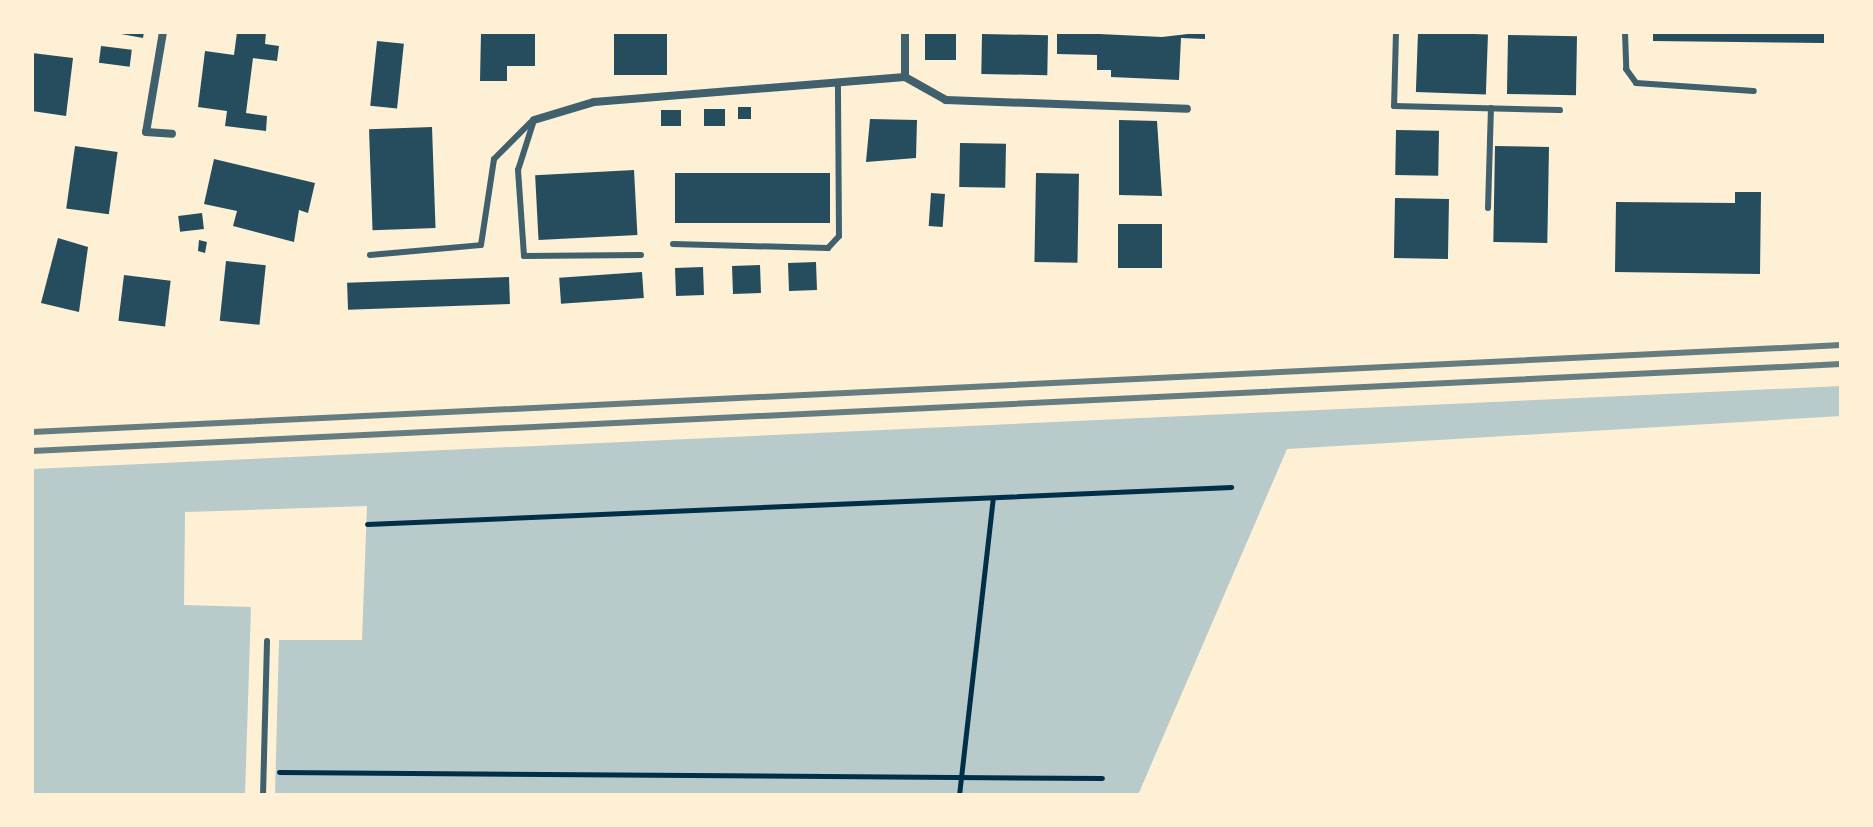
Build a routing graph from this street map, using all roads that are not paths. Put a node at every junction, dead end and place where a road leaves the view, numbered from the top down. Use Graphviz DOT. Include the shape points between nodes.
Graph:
graph roads {
  1 [pos="163,32"];
  2 [pos="905,32"];
  3 [pos="1396,32"];
  4 [pos="1625,32"];
  5 [pos="905,77"];
  6 [pos="838,82"];
  7 [pos="1754,91"];
  8 [pos="1491,108"];
  9 [pos="1187,109"];
  10 [pos="1560,110"];
  11 [pos="534,120"];
  12 [pos="172,134"];
  13 [pos="1488,208"];
  14 [pos="673,244"];
  15 [pos="370,255"];
  16 [pos="641,255"];
  17 [pos="267,641"];
  18 [pos="263,795"];
  1 -- 12 [label="street" via="146,132"];
  2 -- 5 [label="street"];
  3 -- 8 [label="lane" via="1394,106"];
  4 -- 7 [label="lane" via="1626,69 1636,83"];
  5 -- 6 [label="street"];
  5 -- 9 [label="street" via="946,100"];
  6 -- 11 [label="street" via="594,102"];
  6 -- 14 [label="lane" via="839,236 828,248"];
  8 -- 10 [label="lane"];
  8 -- 13 [label="lane"];
  11 -- 15 [label="lane" via="494,159 481,245"];
  11 -- 16 [label="lane" via="518,170 524,256"];
  17 -- 18 [label="lane"];
}
